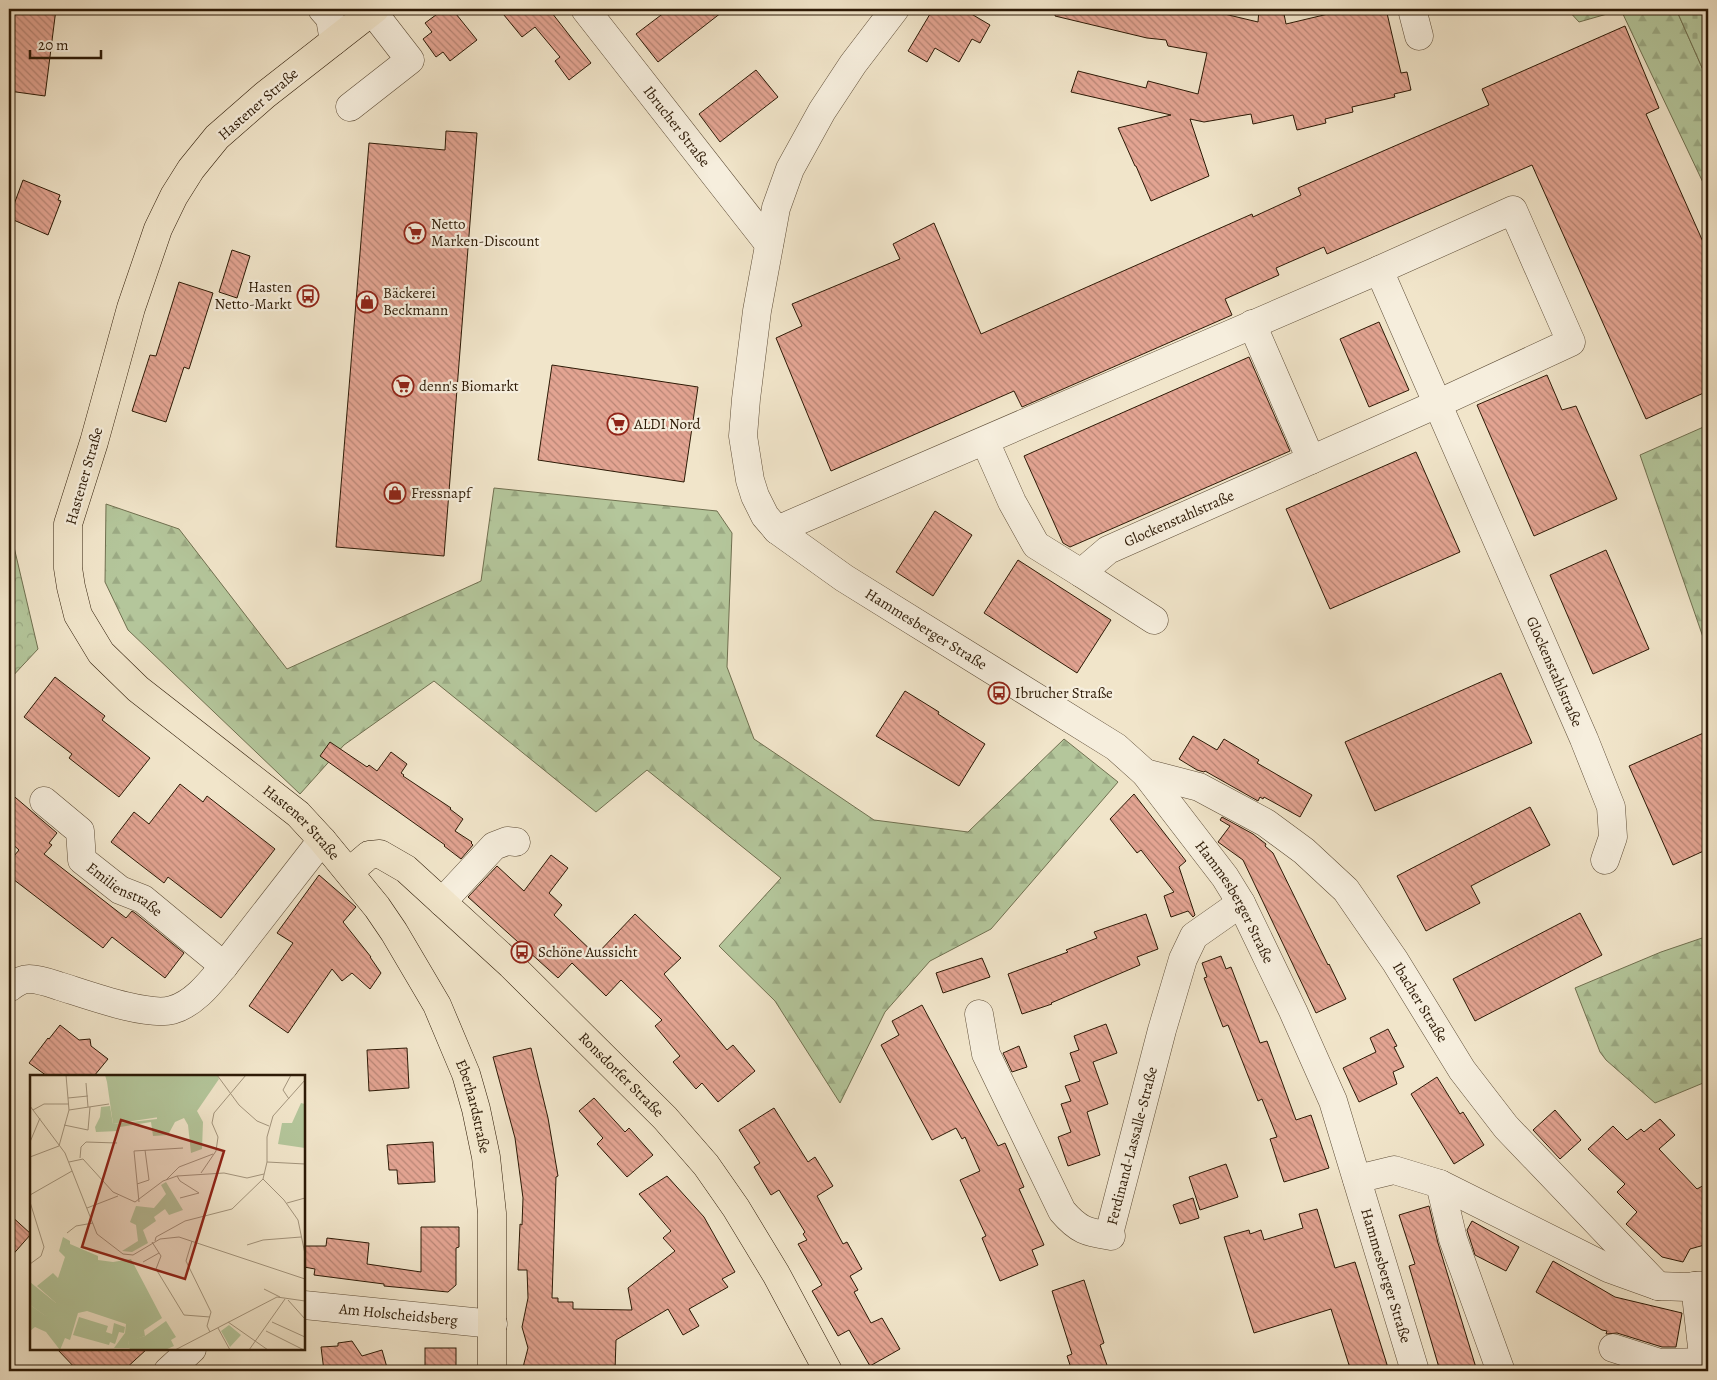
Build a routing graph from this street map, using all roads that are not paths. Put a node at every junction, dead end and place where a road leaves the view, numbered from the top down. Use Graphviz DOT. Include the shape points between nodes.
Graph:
graph roads {
  1 [pos="322,9"];
  2 [pos="586,9"];
  3 [pos="896,9"];
  4 [pos="1412,9"];
  5 [pos="373,10"];
  6 [pos="1419,36"];
  7 [pos="334,41"];
  8 [pos="350,107"];
  9 [pos="769,244"];
  10 [pos="1379,270"];
  11 [pos="1252,324"];
  12 [pos="1437,404"];
  13 [pos="985,441"];
  14 [pos="1311,460"];
  15 [pos="777,530"];
  16 [pos="1081,573"];
  17 [pos="1154,620"];
  18 [pos="1145,773"];
  19 [pos="44,801"];
  20 [pos="322,840"];
  21 [pos="516,842"];
  22 [pos="1605,860"];
  23 [pos="349,872"];
  24 [pos="442,902"];
  25 [pos="1241,903"];
  26 [pos="224,966"];
  27 [pos="9,988"];
  28 [pos="978,1014"];
  29 [pos="1357,1179"];
  30 [pos="1440,1184"];
  31 [pos="1701,1285"];
  32 [pos="1658,1286"];
  33 [pos="305,1305"];
  34 [pos="493,1324"];
  35 [pos="1613,1348"];
  36 [pos="191,1350"];
  37 [pos="1708,1361"];
  38 [pos="168,1371"];
  39 [pos="492,1371"];
  40 [pos="828,1371"];
  41 [pos="1415,1371"];
  42 [pos="1499,1371"];
  1 -- 7 [label="street" via="330,18"];
  2 -- 9 [label="street, Ibrucher Straße"];
  3 -- 9 [label="street, Hammesberger Straße" via="852,64 790,169 776,208"];
  4 -- 6 [label="street"];
  5 -- 7 [label="main road, Hastener Straße"];
  5 -- 8 [label="street" via="410,60"];
  7 -- 20 [label="main road, Hastener Straße" via="218,137 174,196 158,229 131,308 68,524 70,587 78,615 101,653 138,689 298,814"];
  9 -- 15 [label="street, Hammesberger Straße" via="757,311 743,436 752,488 765,516"];
  10 -- 11 [label="street"];
  10 -- 12 [label="street, Glockenstahlstraße"];
  10 -- 12 [label="street" via="1513,210 1571,342"];
  11 -- 13 [label="street"];
  11 -- 14 [label="street"];
  12 -- 14 [label="street, Glockenstahlstraße"];
  12 -- 22 [label="street, Glockenstahlstraße" via="1611,807 1613,837"];
  13 -- 15 [label="street"];
  13 -- 16 [label="street" via="1012,502 1036,545"];
  14 -- 16 [label="street, Glockenstahlstraße" via="1108,550"];
  15 -- 18 [label="street, Hammesberger Straße" via="844,578 1116,747"];
  16 -- 17 [label="street"];
  18 -- 25 [label="street, Hammesberger Straße" via="1209,854"];
  18 -- 32 [label="street, Ibacher Straße" via="1199,787 1266,824 1304,852 1346,890 1489,1107"];
  19 -- 26 [label="street, Emilienstraße" via="80,831 82,860 120,890 143,899"];
  20 -- 23 [label="main road, Hastener Straße"];
  20 -- 26 [label="street"];
  21 -- 24 [label="street" via="506,841 494,846"];
  23 -- 24 [label="main road, Ronsdorfer Straße" via="369,855 380,854 406,869"];
  23 -- 34 [label="main road, Eberhardstraße" via="394,932 437,1005 466,1074 486,1157 492,1213"];
  24 -- 40 [label="main road, Ronsdorfer Straße" via="511,965 664,1118 706,1165 776,1274"];
  25 -- 28 [label="street, Ferdinand-Lassalle-Straße" via="1194,936 1183,959 1110,1230 1112,1236 1086,1232 1062,1211 986,1054"];
  25 -- 29 [label="street, Hammesberger Straße" via="1333,1101"];
  26 -- 27 [label="street" via="209,985 185,1004 171,1010 130,1007 28,979"];
  29 -- 30 [label="street" via="1394,1170"];
  29 -- 41 [label="street, Hammesberger Straße"];
  30 -- 32 [label="street" via="1608,1268"];
  30 -- 42 [label="street" via="1453,1239"];
  31 -- 32 [label="street"];
  31 -- 37 [label="street" via="1702,1346"];
  33 -- 34 [label="street, Am Holscheidsberg"];
  34 -- 39 [label="main road, Eberhardstraße"];
  35 -- 37 [label="street" via="1660,1363"];
  36 -- 38 [label="street"];
}
